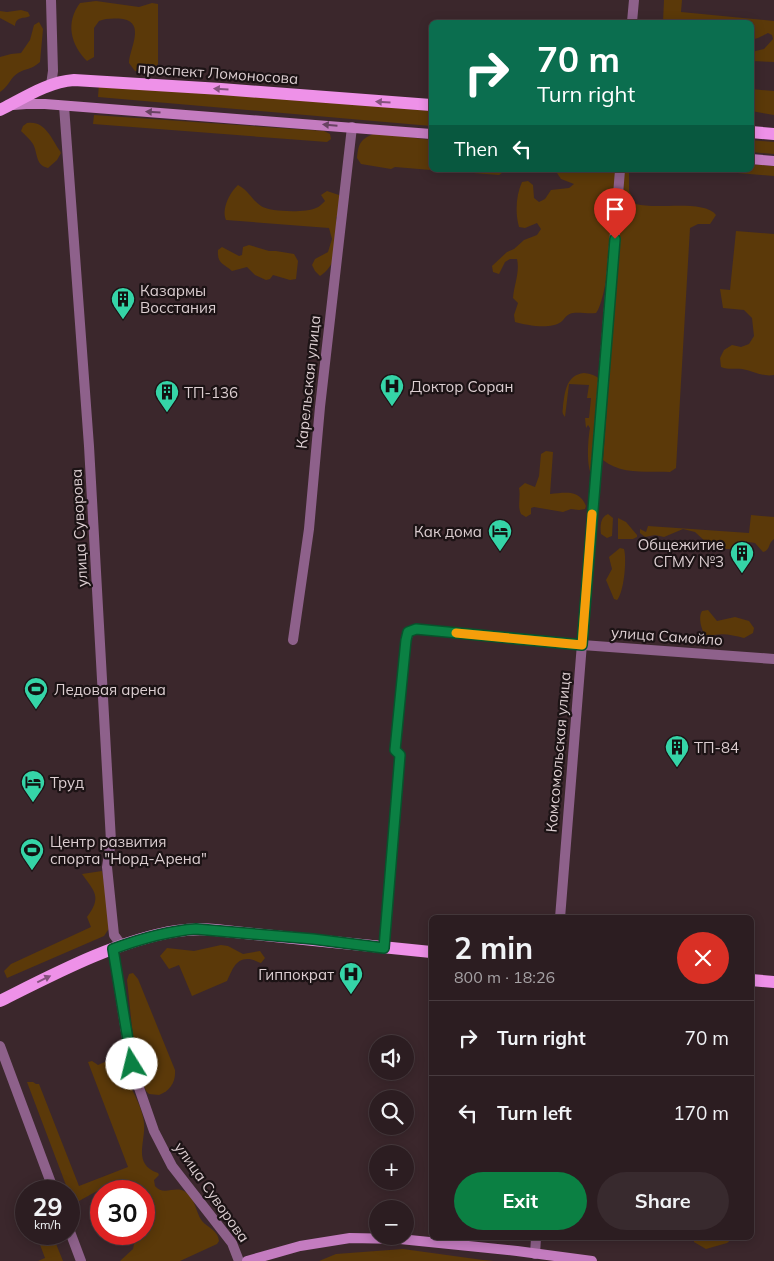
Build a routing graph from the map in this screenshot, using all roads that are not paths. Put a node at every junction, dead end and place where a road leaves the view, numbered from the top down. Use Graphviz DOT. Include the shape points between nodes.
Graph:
graph roads {
  1 [pos="51,0"];
  2 [pos="634,0"];
  3 [pos="632,20"];
  4 [pos="51,84"];
  5 [pos="64,106"];
  6 [pos="429,106"];
  7 [pos="4,108"];
  8 [pos="352,127"];
  9 [pos="754,132"];
  10 [pos="429,134"];
  11 [pos="774,134"];
  12 [pos="754,159"];
  13 [pos="774,161"];
  14 [pos="620,172"];
  15 [pos="293,640"];
  16 [pos="582,645"];
  17 [pos="774,659"];
  18 [pos="560,915"];
  19 [pos="118,948"];
  20 [pos="384,948"];
  21 [pos="429,952"];
  22 [pos="754,980"];
  23 [pos="774,982"];
  24 [pos="0,1001"];
  25 [pos="0,1046"];
  26 [pos="132,1064"];
  27 [pos="138,1084"];
  28 [pos="50,1180"];
  29 [pos="536,1240"];
  30 [pos="75,1245"];
  31 [pos="535,1254"];
  32 [pos="81,1261"];
  33 [pos="239,1261"];
  34 [pos="247,1261"];
  35 [pos="592,1261"];
  1 -- 4 [label="street"];
  2 -- 3 [label="street"];
  6 -- 4 [label="main road, проспект Ломоносова, one-way" via="95,80"];
  4 -- 7 [label="main road, проспект Ломоносова"];
  5 -- 7 [label="main road, проспект Ломоносова" via="26,104"];
  8 -- 5 [label="main road, проспект Ломоносова, one-way"];
  5 -- 19 [label="street, улица Суворова" via="89,446 111,840 106,867"];
  8 -- 10 [label="main road, проспект Ломоносова"];
  8 -- 15 [label="street, Карельская улица" via="309,529"];
  9 -- 11 [label="main road"];
  12 -- 13 [label="main road"];
  14 -- 16 [label="street, Комсомольская улица"];
  16 -- 17 [label="street, улица Самойло"];
  16 -- 18 [label="street, Комсомольская улица"];
  16 -- 20 [label="street, улица Самойло" via="416,629 408,632 395,750 400,755"];
  19 -- 20 [label="main road" via="177,930 196,929"];
  24 -- 19 [label="main road, one-way" via="49,976"];
  19 -- 26 [label="street, улица Суворова"];
  20 -- 21 [label="main road"];
  22 -- 23 [label="main road"];
  25 -- 28 [label="street"];
  27 -- 33 [label="street, улица Суворова" via="154,1130 172,1166 232,1243"];
  29 -- 31 [label="street"];
  30 -- 32 [label="street"];
  31 -- 34 [label="main road" via="400,1239 350,1238 300,1246"];
  31 -- 35 [label="main road"];
}
